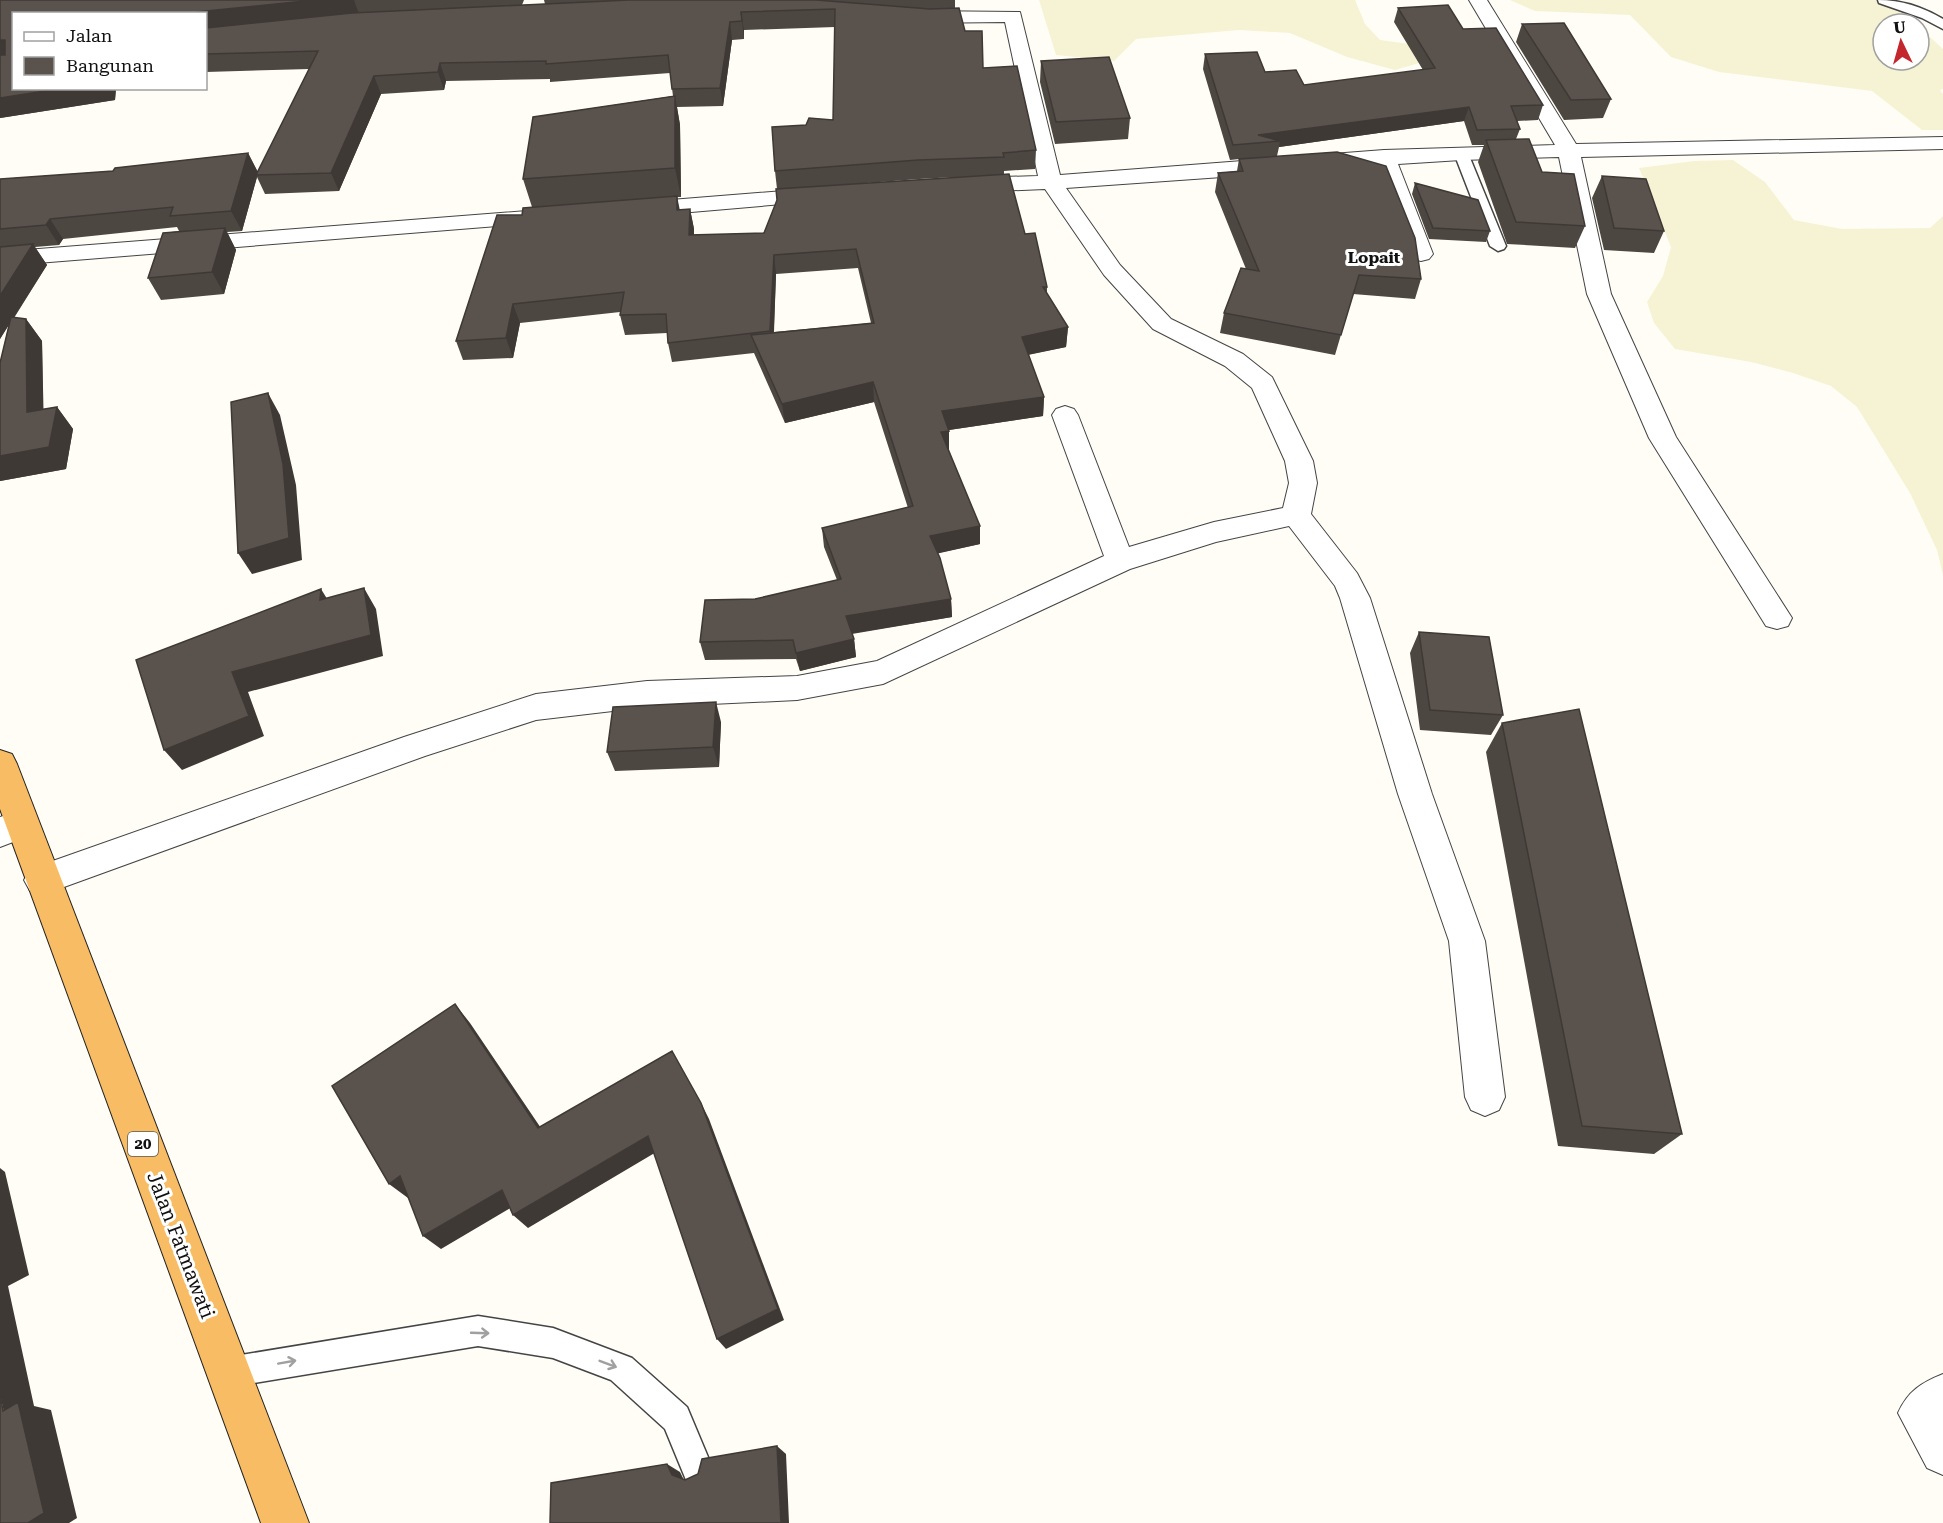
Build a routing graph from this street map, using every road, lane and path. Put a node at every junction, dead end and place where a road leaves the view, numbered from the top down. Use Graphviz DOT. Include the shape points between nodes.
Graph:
graph roads {
  1 [pos="1478,0"];
  2 [pos="1884,0"];
  3 [pos="1011,8"];
  4 [pos="903,16"];
  5 [pos="1943,25"];
  6 [pos="1943,143"];
  7 [pos="1568,149"];
  8 [pos="1461,153"];
  9 [pos="1384,157"];
  10 [pos="1051,182"];
  11 [pos="952,186"];
  12 [pos="847,193"];
  13 [pos="609,212"];
  14 [pos="561,215"];
  15 [pos="1498,246"];
  16 [pos="1421,254"];
  17 [pos="0,259"];
  18 [pos="1065,415"];
  19 [pos="1296,516"];
  20 [pos="1120,561"];
  21 [pos="1777,618"];
  22 [pos="0,764"];
  23 [pos="11,828"];
  24 [pos="42,880"];
  25 [pos="1485,1097"];
  26 [pos="230,1372"];
  27 [pos="1943,1396"];
  28 [pos="1943,1452"];
  29 [pos="697,1469"];
  30 [pos="285,1523"];
  1 -- 7 [label="street"];
  2 -- 5 [label="lane"];
  3 -- 4 [label="street" via="965,19"];
  3 -- 10 [label="street"];
  6 -- 7 [label="street"];
  7 -- 8 [label="street"];
  7 -- 21 [label="street" via="1599,294 1612,326 1663,438"];
  8 -- 9 [label="street"];
  8 -- 15 [label="lane"];
  9 -- 10 [label="street"];
  9 -- 16 [label="street"];
  10 -- 11 [label="street"];
  10 -- 19 [label="street" via="1112,270 1162,324 1234,360 1263,383 1299,461 1303,483"];
  12 -- 13 [label="street"];
  14 -- 17 [label="street"];
  18 -- 20 [label="street"];
  19 -- 20 [label="street" via="1214,532"];
  19 -- 25 [label="street" via="1347,581 1355,598 1409,774 1467,941"];
  20 -- 24 [label="street" via="882,672 797,688 647,694 536,708 416,746"];
  22 -- 23 [label="highway, Jalan Fatmawati / 20"];
  23 -- 24 [label="highway, Jalan Fatmawati / 20"];
  24 -- 26 [label="highway, Jalan Fatmawati / 20"];
  26 -- 29 [label="lane, one-way" via="478,1331 553,1343 621,1369 676,1418"];
  26 -- 30 [label="highway, Jalan Fatmawati / 20"];
  27 -- 28 [label="street" via="1921,1413"];
}
